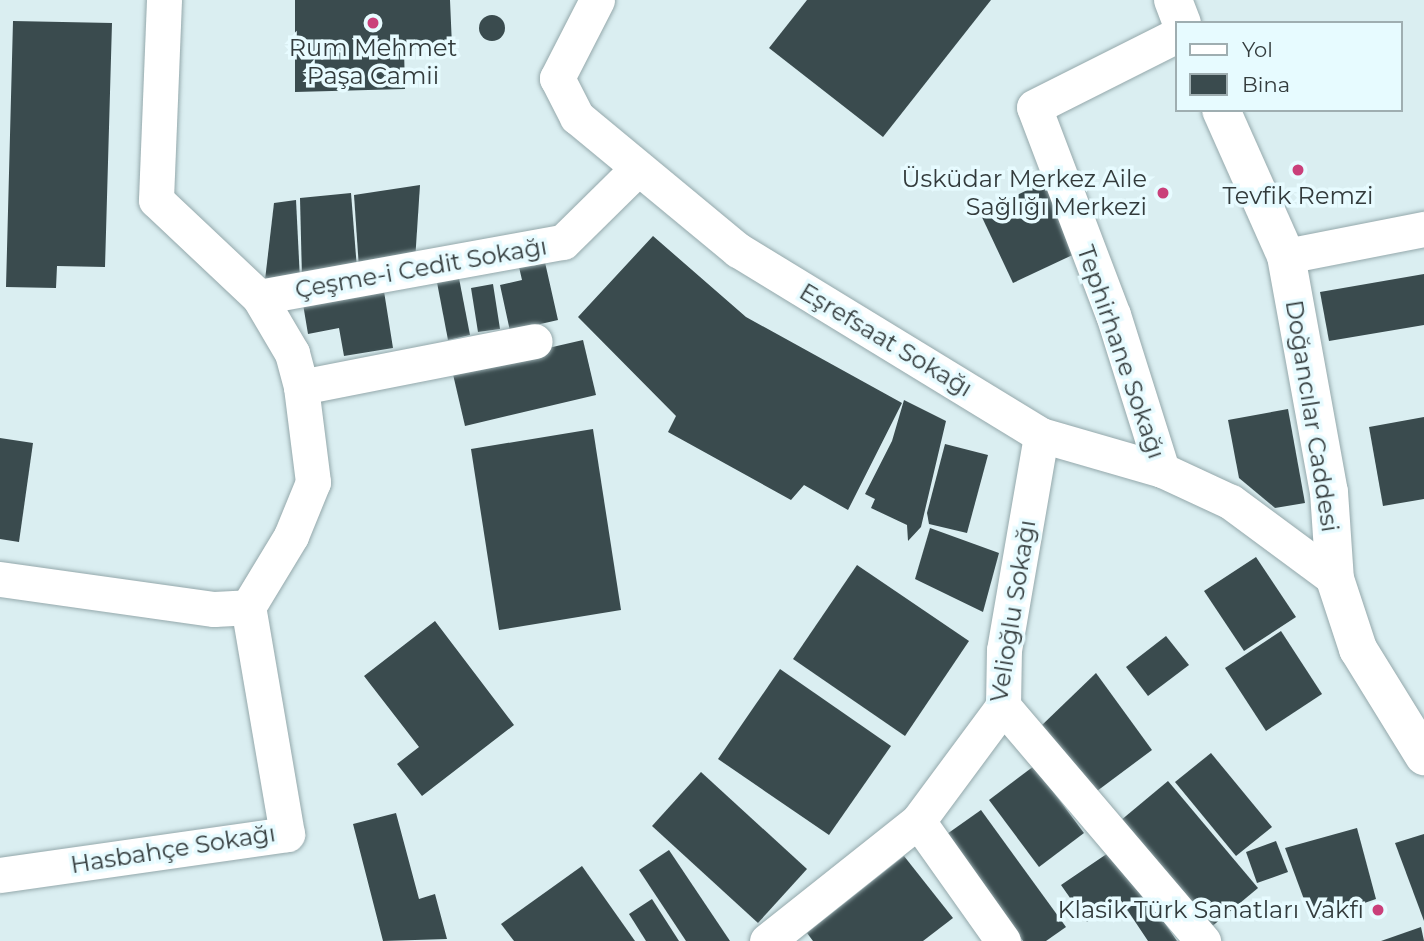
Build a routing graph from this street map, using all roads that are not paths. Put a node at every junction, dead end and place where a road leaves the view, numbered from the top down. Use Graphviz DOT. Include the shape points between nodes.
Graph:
graph roads {
  1 [pos="164,0"];
  2 [pos="597,0"];
  3 [pos="1173,0"];
  4 [pos="1181,21"];
  5 [pos="1176,36"];
  6 [pos="1222,112"];
  7 [pos="638,168"];
  8 [pos="1424,229"];
  9 [pos="1286,256"];
  10 [pos="259,297"];
  11 [pos="535,341"];
  12 [pos="301,387"];
  13 [pos="1041,435"];
  14 [pos="1162,470"];
  15 [pos="0,579"];
  16 [pos="1335,579"];
  17 [pos="248,607"];
  18 [pos="1003,706"];
  19 [pos="1424,756"];
  20 [pos="918,821"];
  21 [pos="0,874"];
  22 [pos="767,941"];
  23 [pos="1003,941"];
  24 [pos="1203,941"];
  1 -- 10 [label="street" via="156,200"];
  2 -- 7 [label="street, Eşrefsaat Sokağı" via="557,78 577,117"];
  3 -- 4 [label="street"];
  5 -- 14 [label="street, Tephirhane Sokağı" via="1034,107 1113,315"];
  6 -- 9 [label="street, Doğancılar Caddesi"];
  7 -- 10 [label="street, Çeşme-i Cedit Sokağı" via="563,242"];
  7 -- 13 [label="street, Eşrefsaat Sokağı" via="738,250"];
  8 -- 9 [label="street"];
  9 -- 16 [label="street, Doğancılar Caddesi" via="1329,492"];
  10 -- 12 [label="street" via="292,353"];
  11 -- 12 [label="street"];
  12 -- 17 [label="street" via="313,482 291,536"];
  13 -- 14 [label="street, Eşrefsaat Sokağı"];
  13 -- 18 [label="street, Velioğlu Sokağı" via="1004,650"];
  14 -- 16 [label="street, Eşrefsaat Sokağı" via="1231,502"];
  15 -- 17 [label="street" via="214,609"];
  16 -- 19 [label="street, Doğancılar Caddesi" via="1358,649"];
  17 -- 21 [label="street, Hasbahçe Sokağı" via="287,834"];
  18 -- 20 [label="street, Velioğlu Sokağı"];
  18 -- 24 [label="street"];
  20 -- 22 [label="street, Velioğlu Sokağı"];
  20 -- 23 [label="street"];
}
